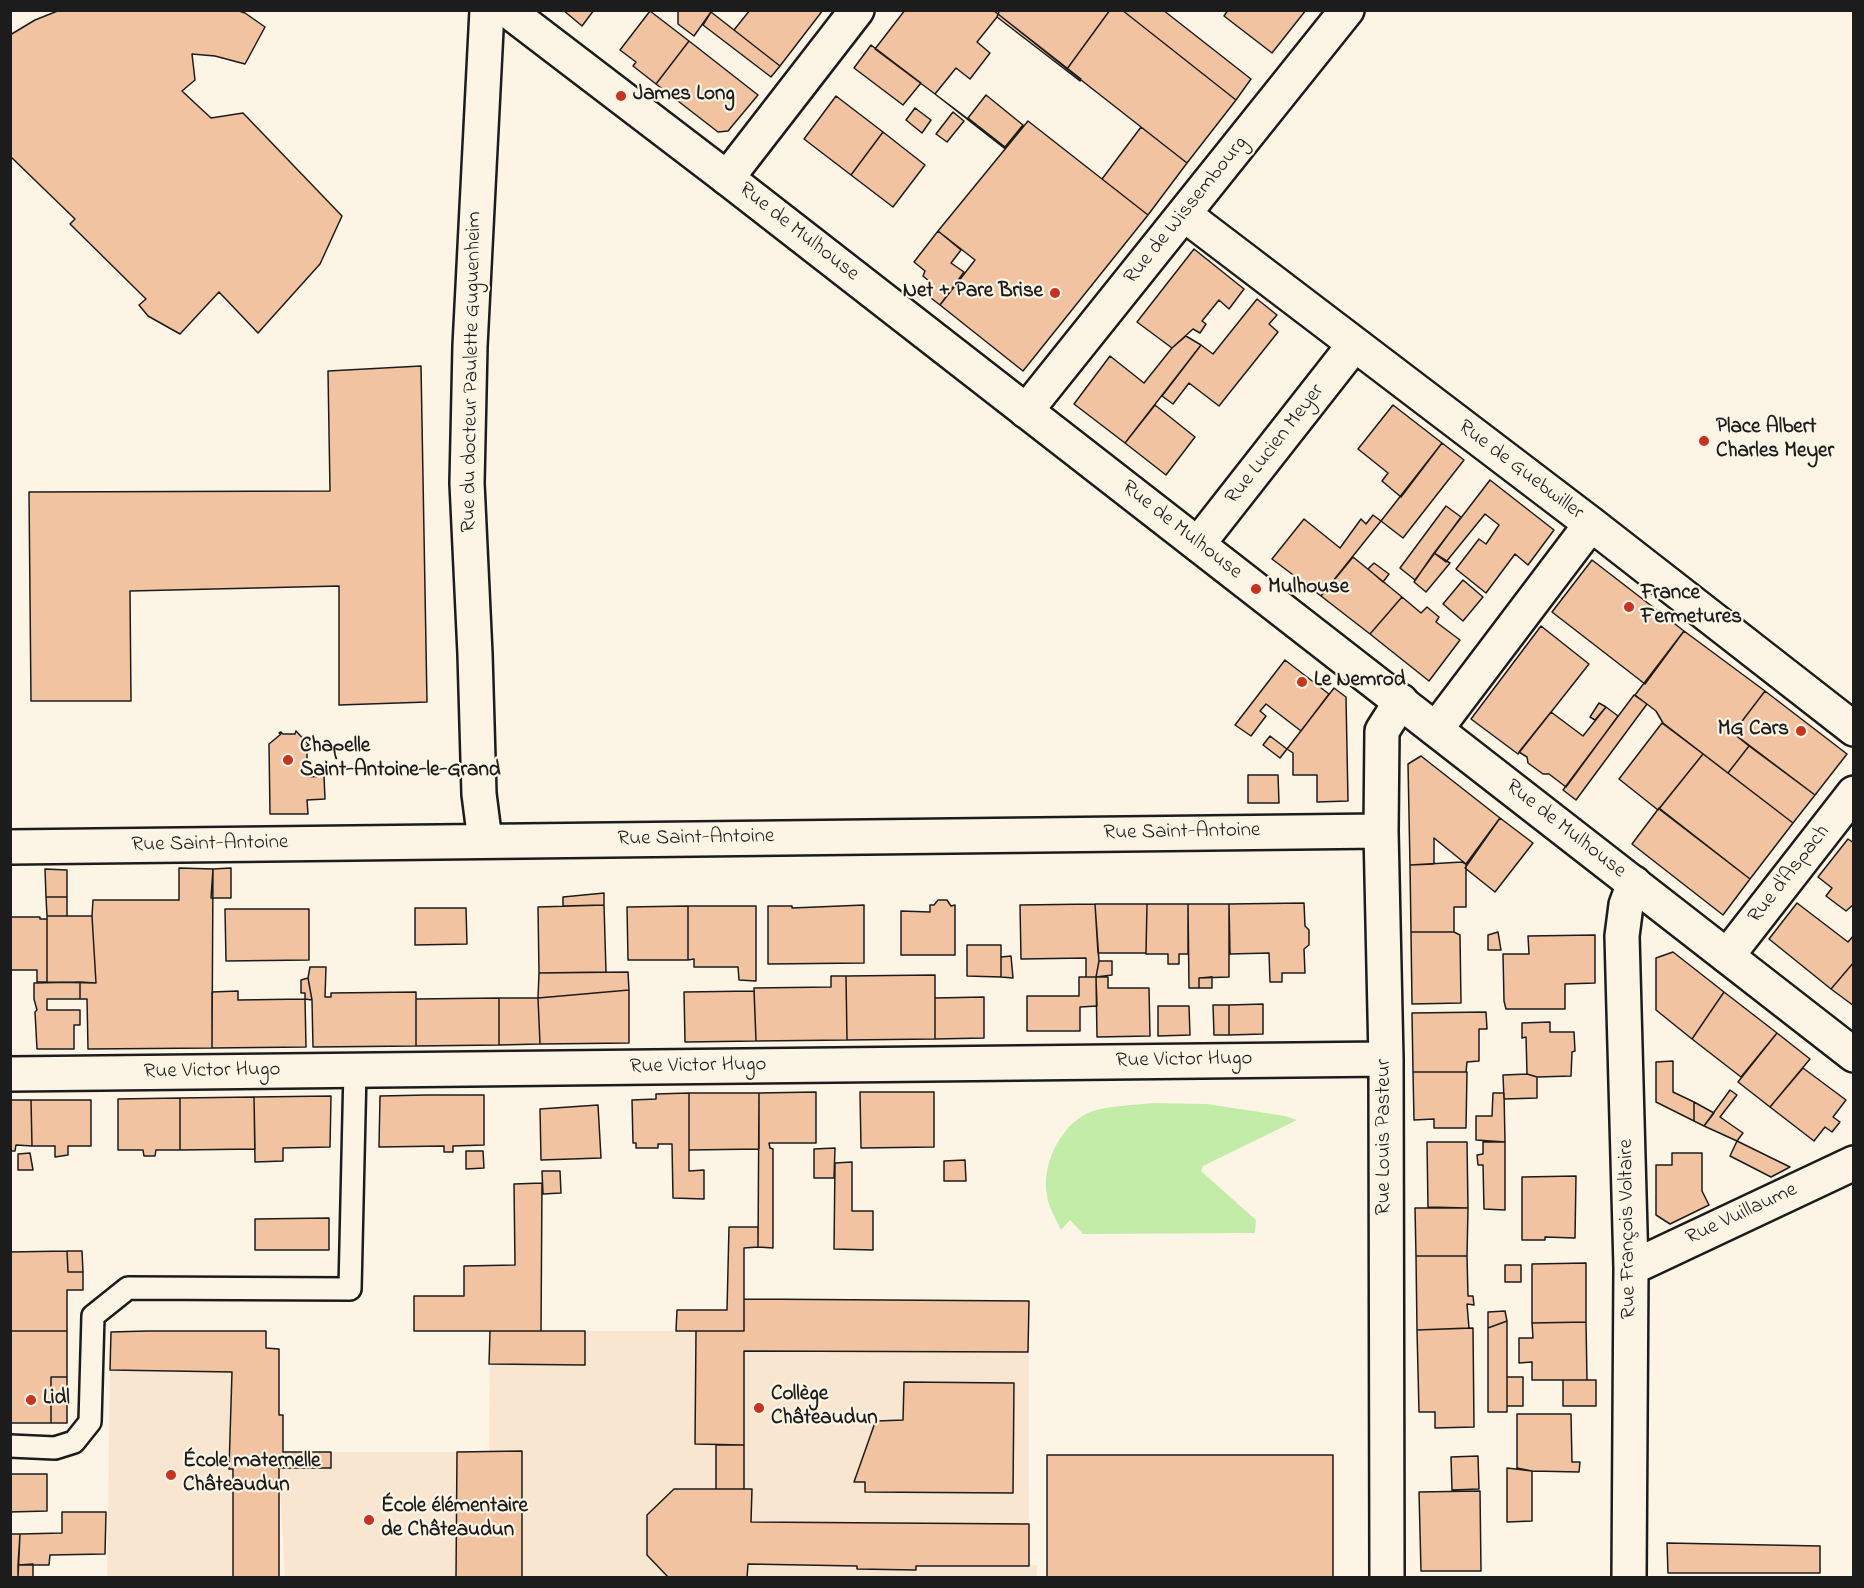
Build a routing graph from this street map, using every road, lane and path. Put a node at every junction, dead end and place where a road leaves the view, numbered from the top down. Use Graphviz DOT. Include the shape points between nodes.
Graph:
graph roads {
  1 [pos="487,10"];
  2 [pos="507,10"];
  3 [pos="857,10"];
  4 [pos="1347,10"];
  5 [pos="727,178"];
  6 [pos="1185,215"];
  7 [pos="1354,345"];
  8 [pos="1026,411"];
  9 [pos="1591,524"];
  10 [pos="1198,544"];
  11 [pos="1401,701"];
  12 [pos="1436,729"];
  13 [pos="1854,729"];
  14 [pos="1854,793"];
  15 [pos="1381,831"];
  16 [pos="484,842"];
  17 [pos="10,847"];
  18 [pos="1634,883"];
  19 [pos="1727,956"];
  20 [pos="1854,1055"];
  21 [pos="1386,1059"];
  22 [pos="355,1070"];
  23 [pos="10,1074"];
  24 [pos="1854,1162"];
  25 [pos="1631,1268"];
  26 [pos="10,1446"];
  27 [pos="1387,1578"];
  28 [pos="1629,1578"];
  1 -- 16 [label="street, Rue du docteur Paulette Guguenheim" via="466,483 478,794"];
  2 -- 5 [label="street, Rue de Mulhouse"];
  3 -- 5 [label="street"];
  4 -- 6 [label="street, Rue de Wissembourg"];
  5 -- 8 [label="street, Rue de Mulhouse"];
  6 -- 7 [label="street, Rue de Guebwiller"];
  6 -- 8 [label="street, Rue de Wissembourg"];
  7 -- 9 [label="street, Rue de Guebwiller"];
  7 -- 10 [label="street, Rue Lucien Meyer"];
  8 -- 10 [label="street, Rue de Mulhouse"];
  9 -- 12 [label="street"];
  9 -- 13 [label="street, Rue de Guebwiller"];
  10 -- 11 [label="street, Rue de Mulhouse"];
  11 -- 12 [label="street, Rue de Mulhouse"];
  11 -- 15 [label="street, Rue Louis Pasteur" via="1382,731"];
  12 -- 18 [label="street, Rue de Mulhouse"];
  14 -- 19 [label="street, Rue d'Aspach"];
  15 -- 16 [label="street, Rue Saint-Antoine"];
  15 -- 21 [label="street, Rue Louis Pasteur"];
  16 -- 17 [label="street, Rue Saint-Antoine"];
  18 -- 19 [label="street, Rue de Mulhouse"];
  18 -- 25 [label="street, Rue François Voltaire" via="1622,936"];
  19 -- 20 [label="street, Rue de Mulhouse"];
  21 -- 22 [label="street, Rue Victor Hugo"];
  21 -- 27 [label="street, Rue Louis Pasteur"];
  22 -- 23 [label="street, Rue Victor Hugo"];
  22 -- 26 [label="lane" via="350,1289 128,1288 93,1316 90,1422 74,1442 55,1448"];
  24 -- 25 [label="street, Rue Vuillaume"];
  25 -- 28 [label="street, Rue François Voltaire"];
}
